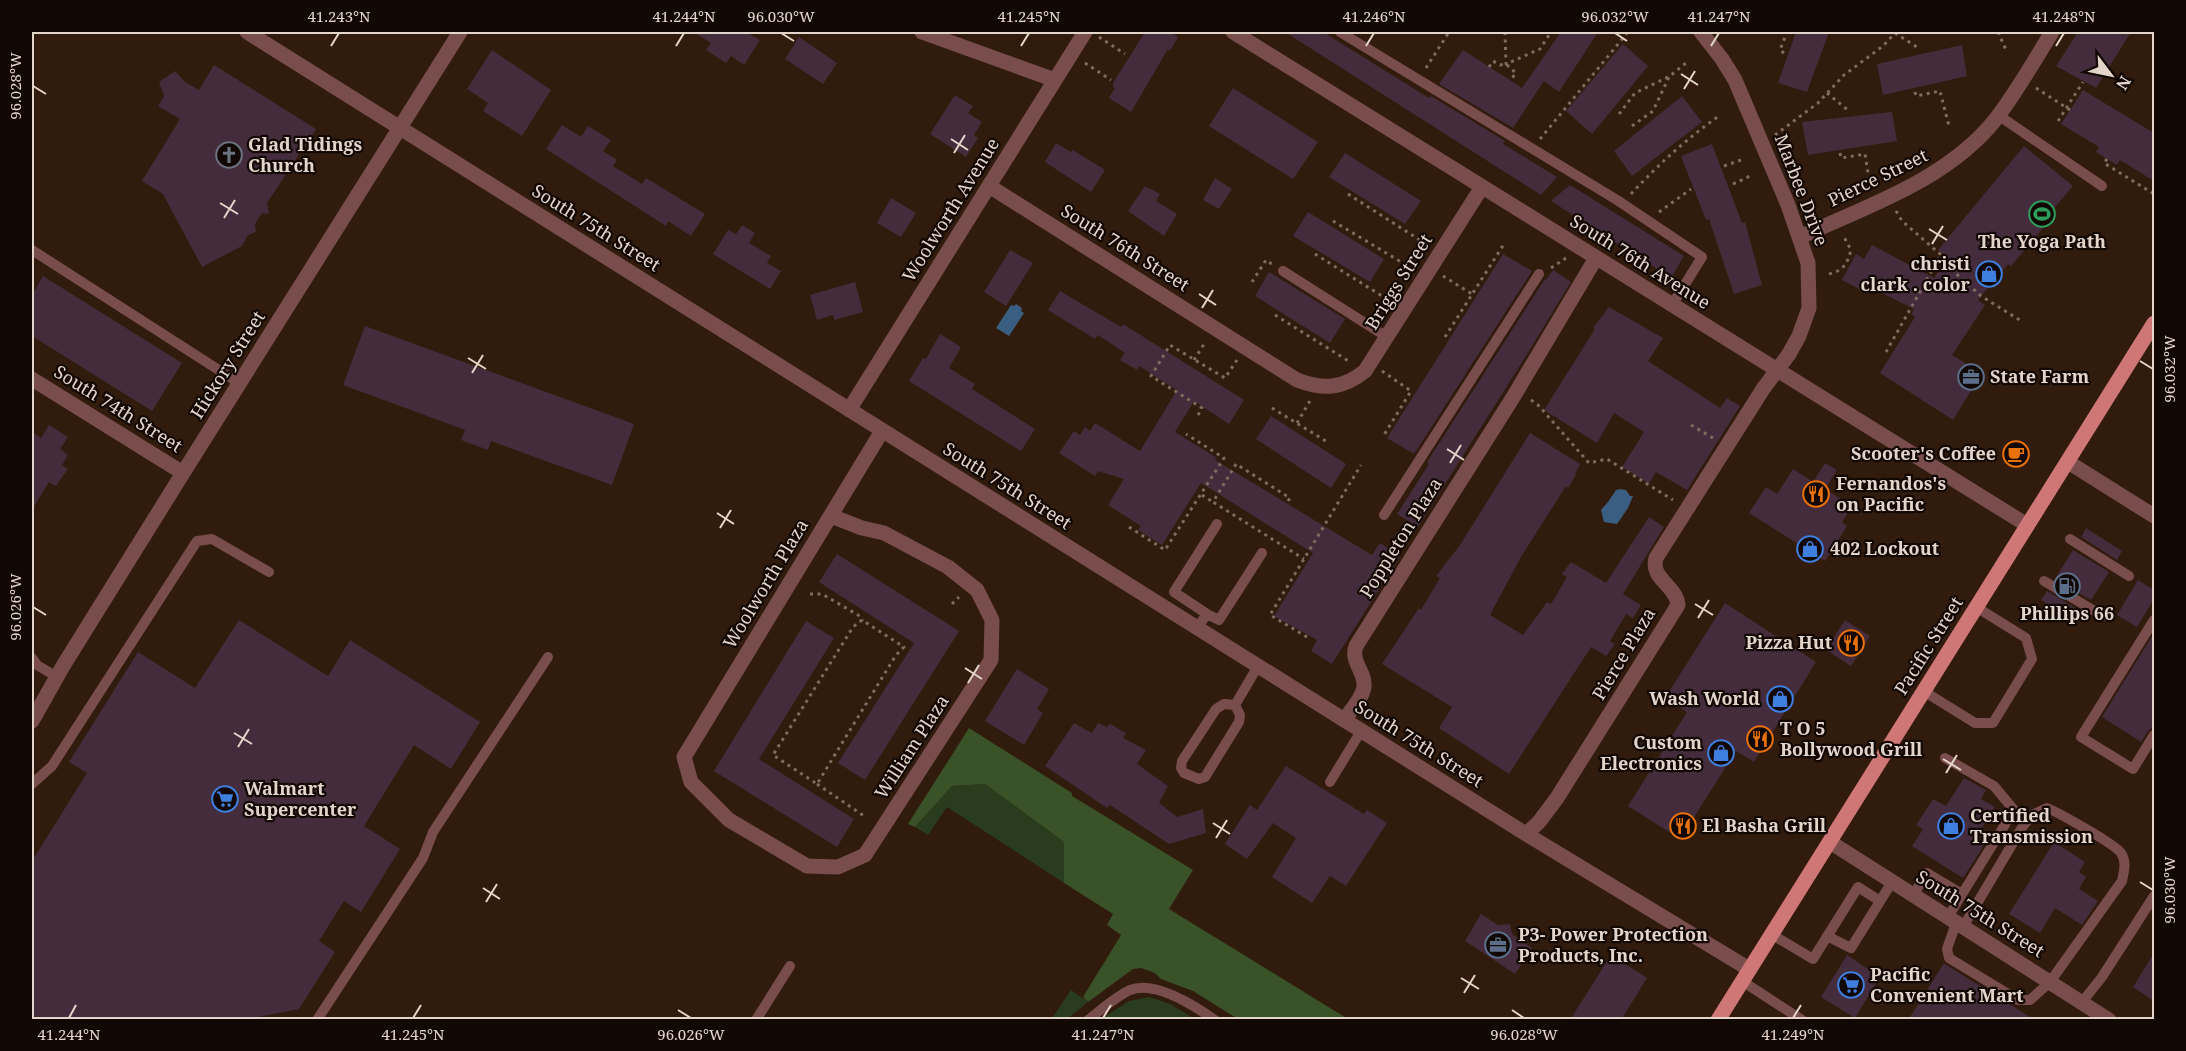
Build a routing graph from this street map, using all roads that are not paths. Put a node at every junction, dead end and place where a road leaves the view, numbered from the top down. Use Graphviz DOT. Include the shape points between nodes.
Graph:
graph roads {
  1 [pos="248,32"];
  2 [pos="460,32"];
  3 [pos="922,32"];
  4 [pos="1085,32"];
  5 [pos="1233,32"];
  6 [pos="1340,32"];
  7 [pos="2052,32"];
  8 [pos="1705,33"];
  9 [pos="1055,80"];
  10 [pos="1998,115"];
  11 [pos="399,128"];
  12 [pos="989,186"];
  13 [pos="2102,186"];
  14 [pos="1482,187"];
  15 [pos="1800,237"];
  16 [pos="32,250"];
  17 [pos="1596,258"];
  18 [pos="1283,271"];
  19 [pos="1539,274"];
  20 [pos="1672,305"];
  21 [pos="2154,323"];
  22 [pos="1387,337"];
  23 [pos="1777,370"];
  24 [pos="32,379"];
  25 [pos="240,383"];
  26 [pos="1337,387"];
  27 [pos="849,410"];
  28 [pos="882,431"];
  29 [pos="2068,462"];
  30 [pos="183,473"];
  31 [pos="1384,515"];
  32 [pos="831,516"];
  33 [pos="2154,516"];
  34 [pos="1217,524"];
  35 [pos="2027,525"];
  36 [pos="2070,539"];
  37 [pos="1262,553"];
  38 [pos="269,572"];
  39 [pos="2128,576"];
  40 [pos="2044,580"];
  41 [pos="1976,607"];
  42 [pos="1208,614"];
  43 [pos="2103,616"];
  44 [pos="2154,620"];
  45 [pos="1197,628"];
  46 [pos="548,657"];
  47 [pos="32,658"];
  48 [pos="1258,666"];
  49 [pos="57,677"];
  50 [pos="1925,692"];
  51 [pos="1235,705"];
  52 [pos="1344,720"];
  53 [pos="32,721"];
  54 [pos="1361,731"];
  55 [pos="2154,735"];
  56 [pos="1945,758"];
  57 [pos="1330,782"];
  58 [pos="32,784"];
  59 [pos="1526,834"];
  60 [pos="1830,842"];
  61 [pos="865,855"];
  62 [pos="1892,882"];
  63 [pos="1962,894"];
  64 [pos="1913,895"];
  65 [pos="2154,896"];
  66 [pos="1880,901"];
  67 [pos="1956,922"];
  68 [pos="1772,934"];
  69 [pos="1827,936"];
  70 [pos="790,966"];
  71 [pos="1745,975"];
  72 [pos="2050,982"];
  73 [pos="2082,1002"];
  74 [pos="317,1020"];
  75 [pos="756,1020"];
  76 [pos="1088,1020"];
  77 [pos="1215,1020"];
  78 [pos="1718,1020"];
  79 [pos="1802,1020"];
  80 [pos="2109,1020"];
  1 -- 11 [label="street, South 75th Street"];
  2 -- 11 [label="street, Hickory Street"];
  3 -- 9 [label="street"];
  4 -- 9 [label="street, Woolworth Avenue"];
  5 -- 14 [label="street, South 76th Avenue"];
  6 -- 20 [label="lane" via="1702,256"];
  7 -- 10 [label="street, Pierce Street"];
  8 -- 15 [label="street, Marbee Drive" via="1735,80"];
  9 -- 12 [label="street, Woolworth Avenue"];
  10 -- 13 [label="lane"];
  10 -- 15 [label="street, Pierce Street" via="1945,167"];
  11 -- 25 [label="street, Hickory Street"];
  11 -- 27 [label="street, South 75th Street"];
  12 -- 26 [label="street, South 76th Street" via="1297,380 1318,387"];
  12 -- 27 [label="street, Woolworth Avenue"];
  14 -- 17 [label="street, South 76th Avenue"];
  14 -- 22 [label="street, Briggs Street"];
  15 -- 23 [label="street, Marbee Drive" via="1808,263 1809,308 1799,336"];
  16 -- 25 [label="lane"];
  17 -- 20 [label="street, South 76th Avenue"];
  17 -- 52 [label="street, Poppleton Plaza" via="1356,646 1355,658 1364,684 1362,695"];
  18 -- 22 [label="lane"];
  19 -- 31 [label="lane"];
  20 -- 23 [label="street, South 76th Avenue"];
  21 -- 29 [label="main road, Pacific Street"];
  22 -- 26 [label="street, Briggs Street" via="1365,371"];
  23 -- 35 [label="street, South 76th Avenue"];
  23 -- 59 [label="street, Pierce Plaza" via="1656,558 1656,574 1677,596 1678,604 1557,798"];
  24 -- 30 [label="street, South 74th Street"];
  25 -- 30 [label="street, Hickory Street"];
  27 -- 28 [label="street, South 75th Street"];
  28 -- 32 [label="street, Woolworth Plaza"];
  28 -- 45 [label="street, South 75th Street"];
  29 -- 33 [label="street"];
  29 -- 35 [label="main road, Pacific Street"];
  30 -- 49 [label="street, Hickory Street"];
  32 -- 61 [label="street, William Plaza" via="884,533 948,567 977,590 992,620 991,660"];
  32 -- 61 [label="street, Woolworth Plaza" via="684,757 691,782 729,820 807,866 838,867"];
  34 -- 42 [label="lane" via="1174,592"];
  35 -- 41 [label="main road, Pacific Street"];
  36 -- 39 [label="lane"];
  37 -- 42 [label="lane" via="1219,620"];
  38 -- 58 [label="lane" via="212,539 197,541 52,766"];
  40 -- 43 [label="lane"];
  41 -- 50 [label="main road, Pacific Street"];
  41 -- 50 [label="lane" via="2026,638 2032,659 2013,692 1993,723 1975,723"];
  42 -- 45 [label="lane"];
  44 -- 55 [label="lane" via="2081,737 2133,769"];
  45 -- 48 [label="street, South 75th Street"];
  46 -- 74 [label="lane" via="433,832 423,858"];
  47 -- 49 [label="lane"];
  48 -- 51 [label="lane"];
  48 -- 52 [label="street, South 75th Street"];
  49 -- 53 [label="street, Hickory Street"];
  50 -- 60 [label="main road, Pacific Street"];
  51 -- 51 [label="lane" via="1239,722 1205,777 1199,779 1184,773 1182,761 1216,709 1224,704"];
  52 -- 54 [label="street, South 75th Street"];
  54 -- 57 [label="lane"];
  54 -- 59 [label="street, South 75th Street"];
  56 -- 63 [label="lane" via="1994,786 2014,810"];
  59 -- 71 [label="street, South 75th Street"];
  60 -- 62 [label="street, South 75th Street"];
  60 -- 68 [label="main road, Pacific Street"];
  62 -- 64 [label="street, South 75th Street"];
  62 -- 66 [label="lane"];
  63 -- 64 [label="lane" via="1927,873"];
  63 -- 67 [label="lane"];
  64 -- 67 [label="street, South 75th Street"];
  65 -- 73 [label="lane"];
  66 -- 69 [label="lane" via="1851,948"];
  66 -- 69 [label="lane" via="1858,887"];
  67 -- 72 [label="street, South 75th Street"];
  67 -- 72 [label="lane" via="1947,949 1949,958 2018,1000 2030,1000"];
  67 -- 72 [label="lane" via="2032,815 2047,808 2071,820 2120,852 2125,864 2122,881"];
  68 -- 69 [label="lane" via="1813,959"];
  68 -- 71 [label="main road, Pacific Street"];
  70 -- 75 [label="lane"];
  71 -- 78 [label="main road, Pacific Street"];
  71 -- 79 [label="lane"];
  72 -- 73 [label="street, South 75th Street"];
  73 -- 80 [label="street, South 75th Street"];
  76 -- 77 [label="lane" via="1132,989 1159,990"];
}
